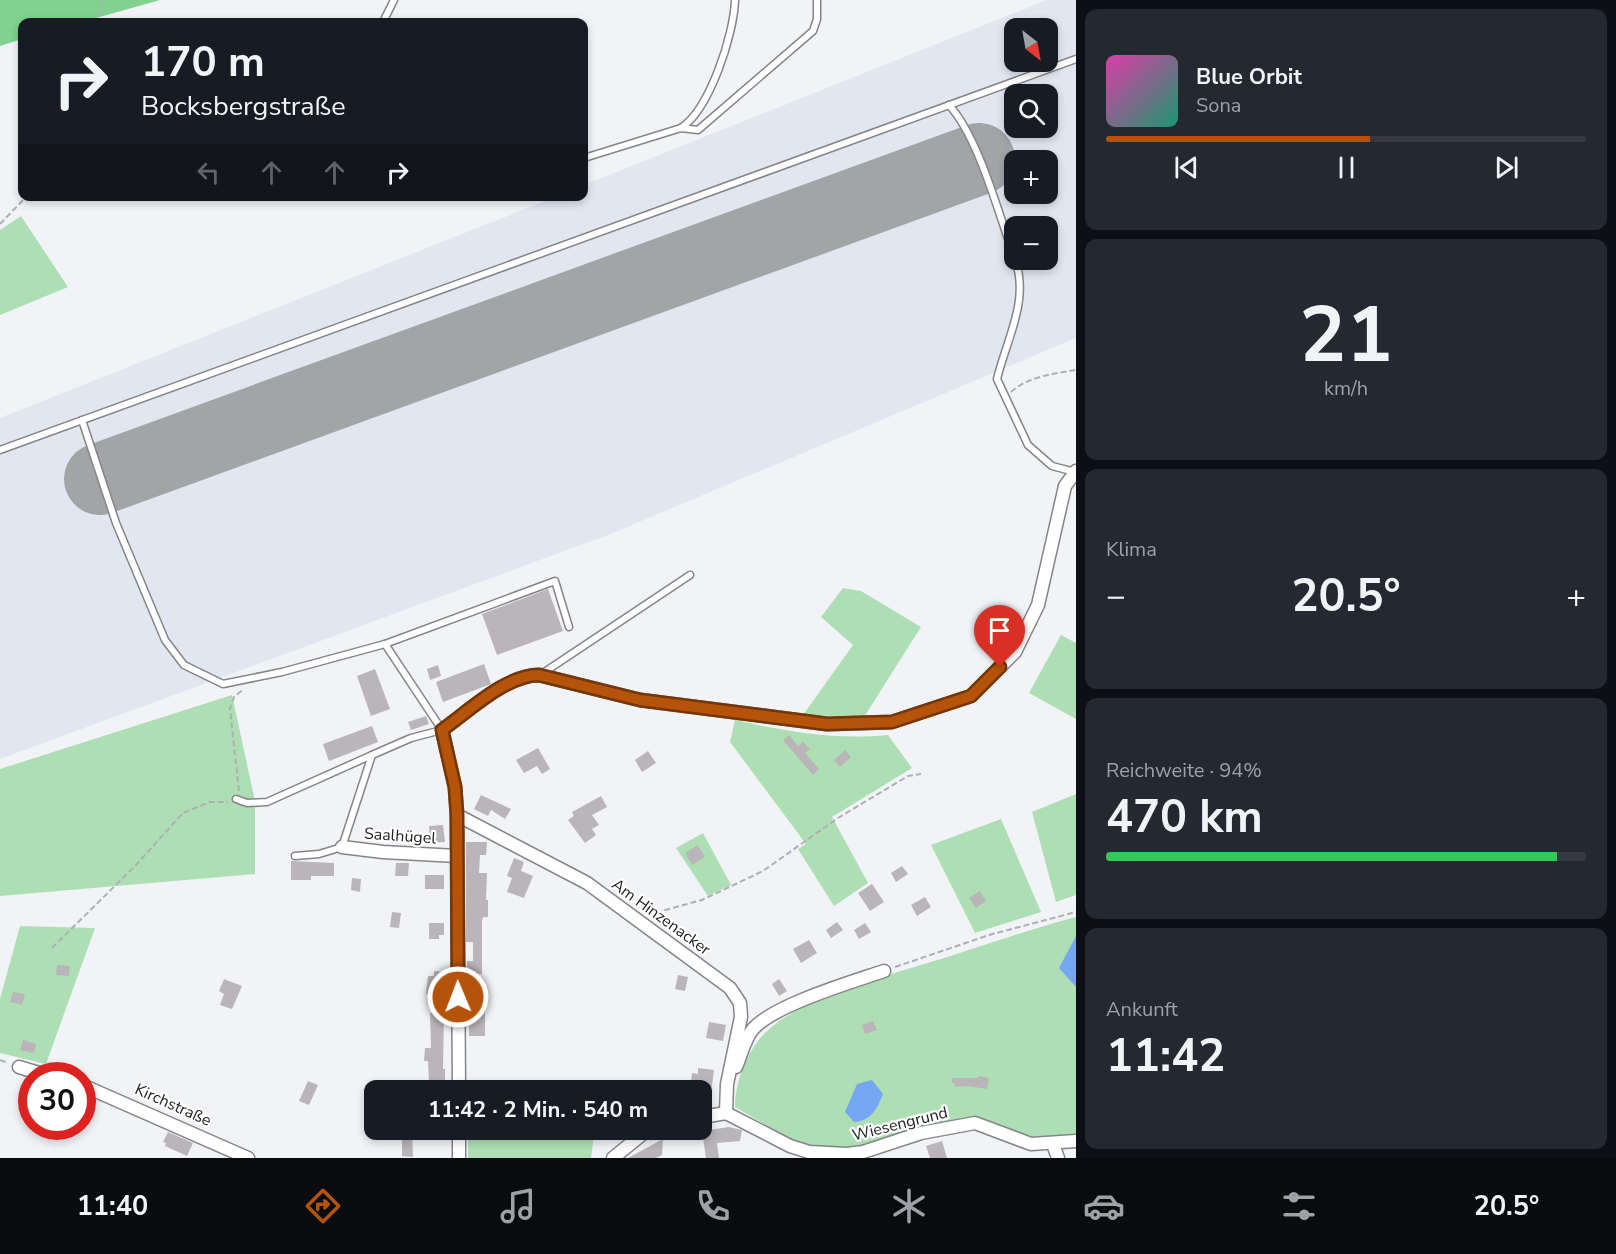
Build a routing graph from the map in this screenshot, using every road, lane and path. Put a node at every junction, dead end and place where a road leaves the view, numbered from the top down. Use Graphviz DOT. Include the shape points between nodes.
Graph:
graph roads {
  1 [pos="102,0"];
  2 [pos="394,0"];
  3 [pos="735,0"];
  4 [pos="818,0"];
  5 [pos="96,18"];
  6 [pos="385,18"];
  7 [pos="1076,59"];
  8 [pos="949,105"];
  9 [pos="681,128"];
  10 [pos="588,157"];
  11 [pos="22,201"];
  12 [pos="0,224"];
  13 [pos="1004,228"];
  14 [pos="1019,270"];
  15 [pos="1076,370"];
  16 [pos="1005,398"];
  17 [pos="82,420"];
  18 [pos="0,450"];
  19 [pos="1076,472"];
  20 [pos="690,575"];
  21 [pos="569,627"];
  22 [pos="385,644"];
  23 [pos="539,675"];
  24 [pos="258,677"];
  25 [pos="442,730"];
  26 [pos="372,754"];
  27 [pos="921,774"];
  28 [pos="236,799"];
  29 [pos="457,815"];
  30 [pos="342,847"];
  31 [pos="295,856"];
  32 [pos="457,856"];
  33 [pos="1076,912"];
  34 [pos="636,918"];
  35 [pos="52,948"];
  36 [pos="884,971"];
  37 [pos="459,1080"];
  38 [pos="728,1084"];
  39 [pos="96,1091"];
  40 [pos="726,1113"];
  41 [pos="712,1115"];
  42 [pos="459,1140"];
  43 [pos="635,1140"];
  44 [pos="1076,1141"];
  45 [pos="1053,1144"];
  46 [pos="848,1156"];
  47 [pos="248,1158"];
  48 [pos="459,1158"];
  49 [pos="613,1158"];
  50 [pos="1058,1158"];
  1 -- 5 [label="path" via="103,7"];
  2 -- 6 [label="lane"];
  3 -- 9 [label="lane" via="730,30 704,104"];
  4 -- 9 [label="lane" via="813,31 698,130"];
  7 -- 8 [label="lane"];
  8 -- 13 [label="lane" via="979,159"];
  8 -- 17 [label="lane"];
  9 -- 10 [label="lane"];
  11 -- 12 [label="path"];
  14 -- 16 [label="lane" via="1019,300 1011,341 997,380"];
  15 -- 16 [label="path" via="1020,384"];
  16 -- 19 [label="lane" via="1028,445 1052,466"];
  17 -- 18 [label="lane"];
  17 -- 24 [label="lane" via="116,522 165,640 184,665 224,684"];
  19 -- 23 [label="street" via="1065,486 1038,604 1015,652 971,696 892,722 827,724 640,700"];
  20 -- 23 [label="lane"];
  21 -- 22 [label="lane" via="555,581"];
  22 -- 24 [label="lane"];
  22 -- 25 [label="lane"];
  23 -- 25 [label="street" via="512,680"];
  24 -- 28 [label="path" via="234,697 230,709 240,792"];
  25 -- 26 [label="lane"];
  25 -- 29 [label="street"];
  26 -- 28 [label="lane" via="267,802"];
  26 -- 30 [label="lane"];
  27 -- 34 [label="path" via="908,776 838,818 763,871 728,890"];
  28 -- 35 [label="path" via="210,802 183,813"];
  29 -- 32 [label="street"];
  29 -- 34 [label="street, Am Hinzenacker" via="587,883"];
  30 -- 31 [label="lane"];
  30 -- 32 [label="street, Saalhügel"];
  32 -- 37 [label="street"];
  33 -- 36 [label="path" via="989,935"];
  34 -- 38 [label="street, Am Hinzenacker" via="730,988 740,1003 741,1017"];
  36 -- 38 [label="street" via="796,1003 753,1029"];
  38 -- 40 [label="street, Am Hinzenacker"];
  39 -- 47 [label="street, Kirchstraße"];
  40 -- 41 [label="street"];
  40 -- 46 [label="street, Wiesengrund" via="790,1146"];
  42 -- 48 [label="street"];
  43 -- 49 [label="street"];
  44 -- 45 [label="street, Wiesengrund"];
  45 -- 46 [label="street, Wiesengrund" via="1031,1144 975,1123 921,1133"];
  45 -- 50 [label="street"];
}
